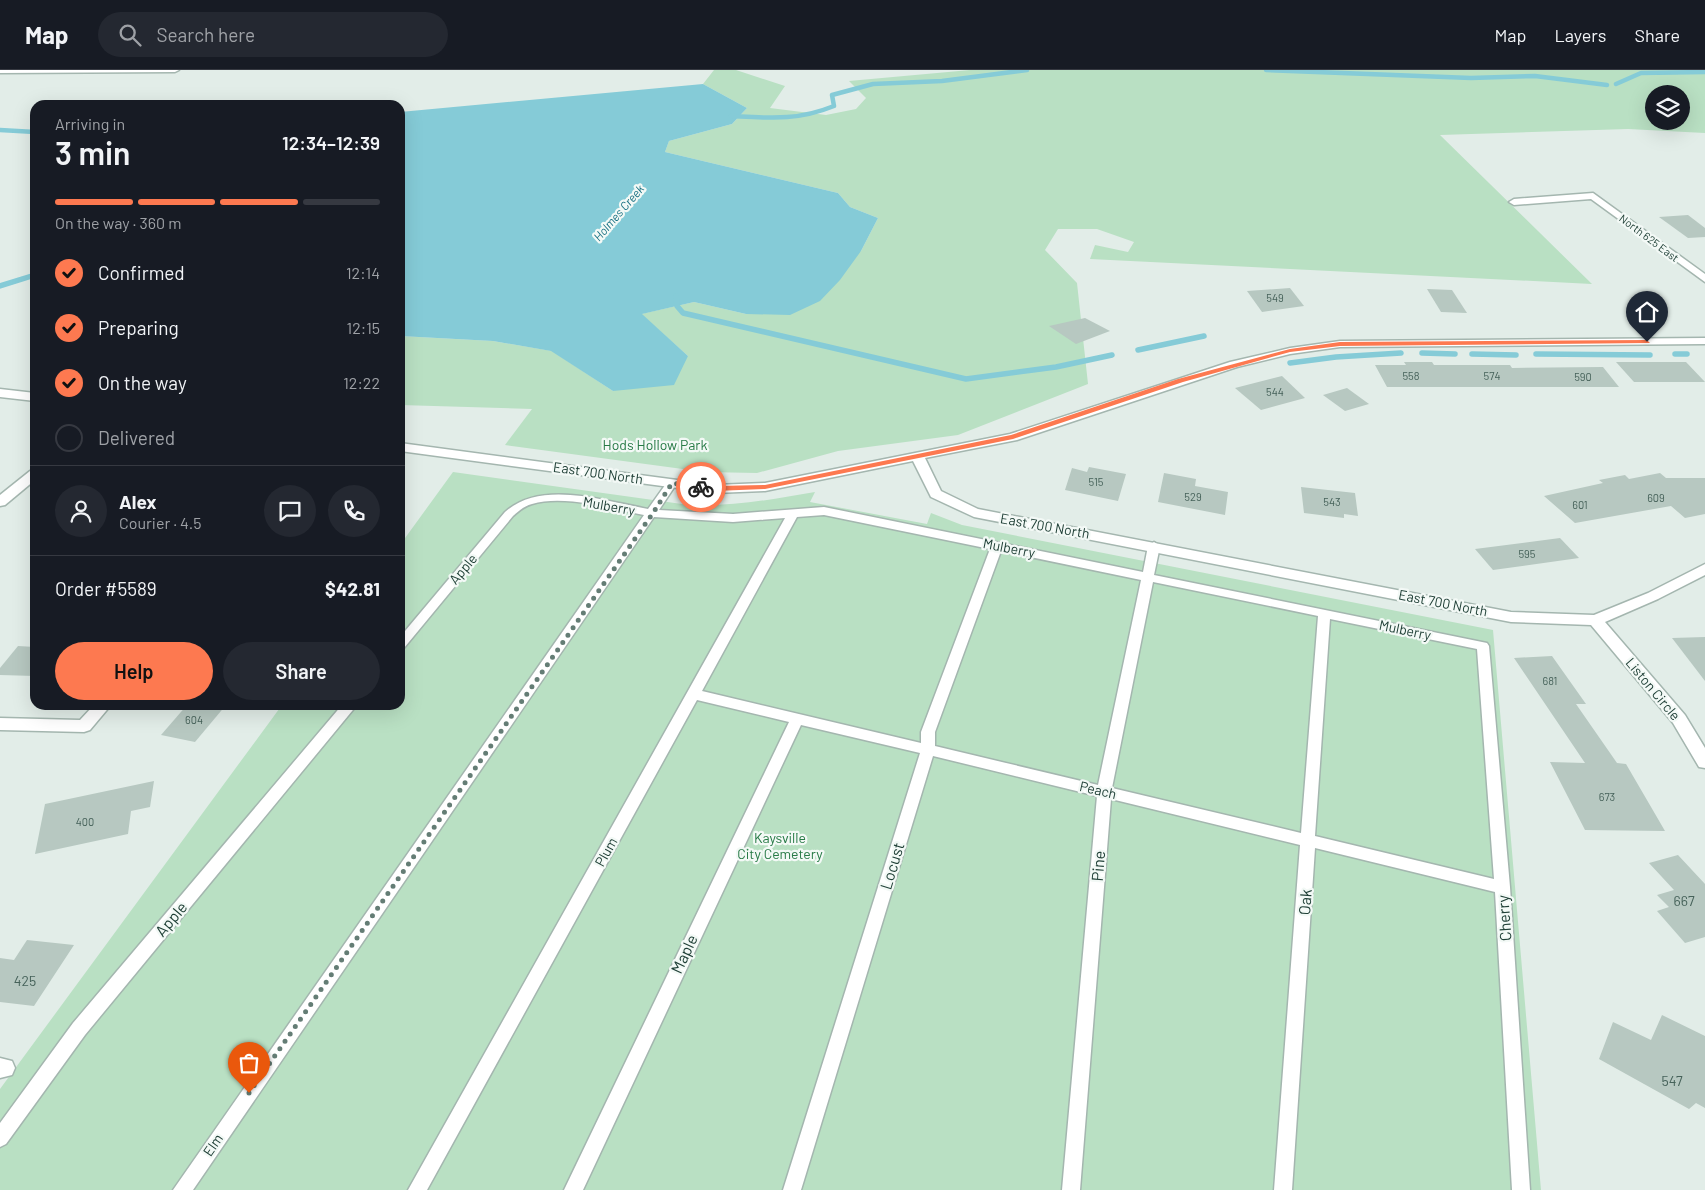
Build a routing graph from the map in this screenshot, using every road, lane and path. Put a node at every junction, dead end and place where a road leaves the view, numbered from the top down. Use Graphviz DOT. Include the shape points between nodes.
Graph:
graph roads {
  1 [pos="121,70"];
  2 [pos="175,70"];
  3 [pos="0,71"];
  4 [pos="1514,202"];
  5 [pos="1705,279"];
  6 [pos="1705,341"];
  7 [pos="0,393"];
  8 [pos="30,396"];
  9 [pos="405,447"];
  10 [pos="917,456"];
  11 [pos="30,478"];
  12 [pos="672,483"];
  13 [pos="531,500"];
  14 [pos="0,502"];
  15 [pos="793,512"];
  16 [pos="653,513"];
  17 [pos="997,545"];
  18 [pos="1154,546"];
  19 [pos="1705,569"];
  20 [pos="1147,576"];
  21 [pos="1324,613"];
  22 [pos="1595,620"];
  23 [pos="405,639"];
  24 [pos="1483,646"];
  25 [pos="694,694"];
  26 [pos="98,710"];
  27 [pos="346,710"];
  28 [pos="796,718"];
  29 [pos="0,724"];
  30 [pos="928,750"];
  31 [pos="1705,762"];
  32 [pos="1104,792"];
  33 [pos="1310,840"];
  34 [pos="1502,887"];
  35 [pos="0,1138"];
  36 [pos="182,1190"];
  37 [pos="417,1190"];
  38 [pos="573,1190"];
  39 [pos="792,1190"];
  40 [pos="1071,1190"];
  41 [pos="1283,1190"];
  42 [pos="1521,1190"];
  1 -- 2 [label="street"];
  1 -- 3 [label="street"];
  4 -- 5 [label="street, North 625 East" via="1593,196"];
  6 -- 10 [label="street" via="1340,344 1290,350 1180,381 1013,437"];
  7 -- 8 [label="street"];
  9 -- 12 [label="street, East 700 North"];
  10 -- 12 [label="street, East 700 North" via="765,487 715,489"];
  10 -- 18 [label="street, East 700 North" via="936,494 974,513"];
  11 -- 14 [label="street"];
  12 -- 16 [label="lane, Elm"];
  13 -- 16 [label="lane, Mulberry" via="561,498"];
  13 -- 23 [label="lane, Apple" via="509,514"];
  15 -- 16 [label="lane, Mulberry" via="733,518"];
  15 -- 17 [label="lane, Mulberry" via="824,511"];
  15 -- 25 [label="lane, Plum"];
  16 -- 36 [label="lane, Elm"];
  17 -- 20 [label="lane, Mulberry"];
  17 -- 30 [label="lane, Locust" via="928,732"];
  18 -- 20 [label="lane, Pine"];
  18 -- 22 [label="street, East 700 North" via="1511,617"];
  19 -- 22 [label="street, East 700 North" via="1653,596"];
  20 -- 21 [label="lane, Mulberry"];
  20 -- 32 [label="lane, Pine"];
  21 -- 24 [label="lane, Mulberry"];
  21 -- 33 [label="lane, Oak"];
  22 -- 31 [label="street, Liston Circle" via="1679,719"];
  24 -- 34 [label="lane, Cherry"];
  25 -- 28 [label="lane, Peach"];
  25 -- 37 [label="lane, Plum"];
  26 -- 29 [label="street" via="84,726"];
  27 -- 35 [label="lane, Apple" via="79,1029"];
  28 -- 30 [label="lane, Peach"];
  28 -- 38 [label="lane, Maple"];
  30 -- 32 [label="lane, Peach"];
  30 -- 39 [label="lane, Locust"];
  32 -- 33 [label="lane, Peach"];
  32 -- 40 [label="lane, Pine"];
  33 -- 34 [label="lane, Peach"];
  33 -- 41 [label="lane, Oak"];
  34 -- 42 [label="lane, Cherry"];
}
